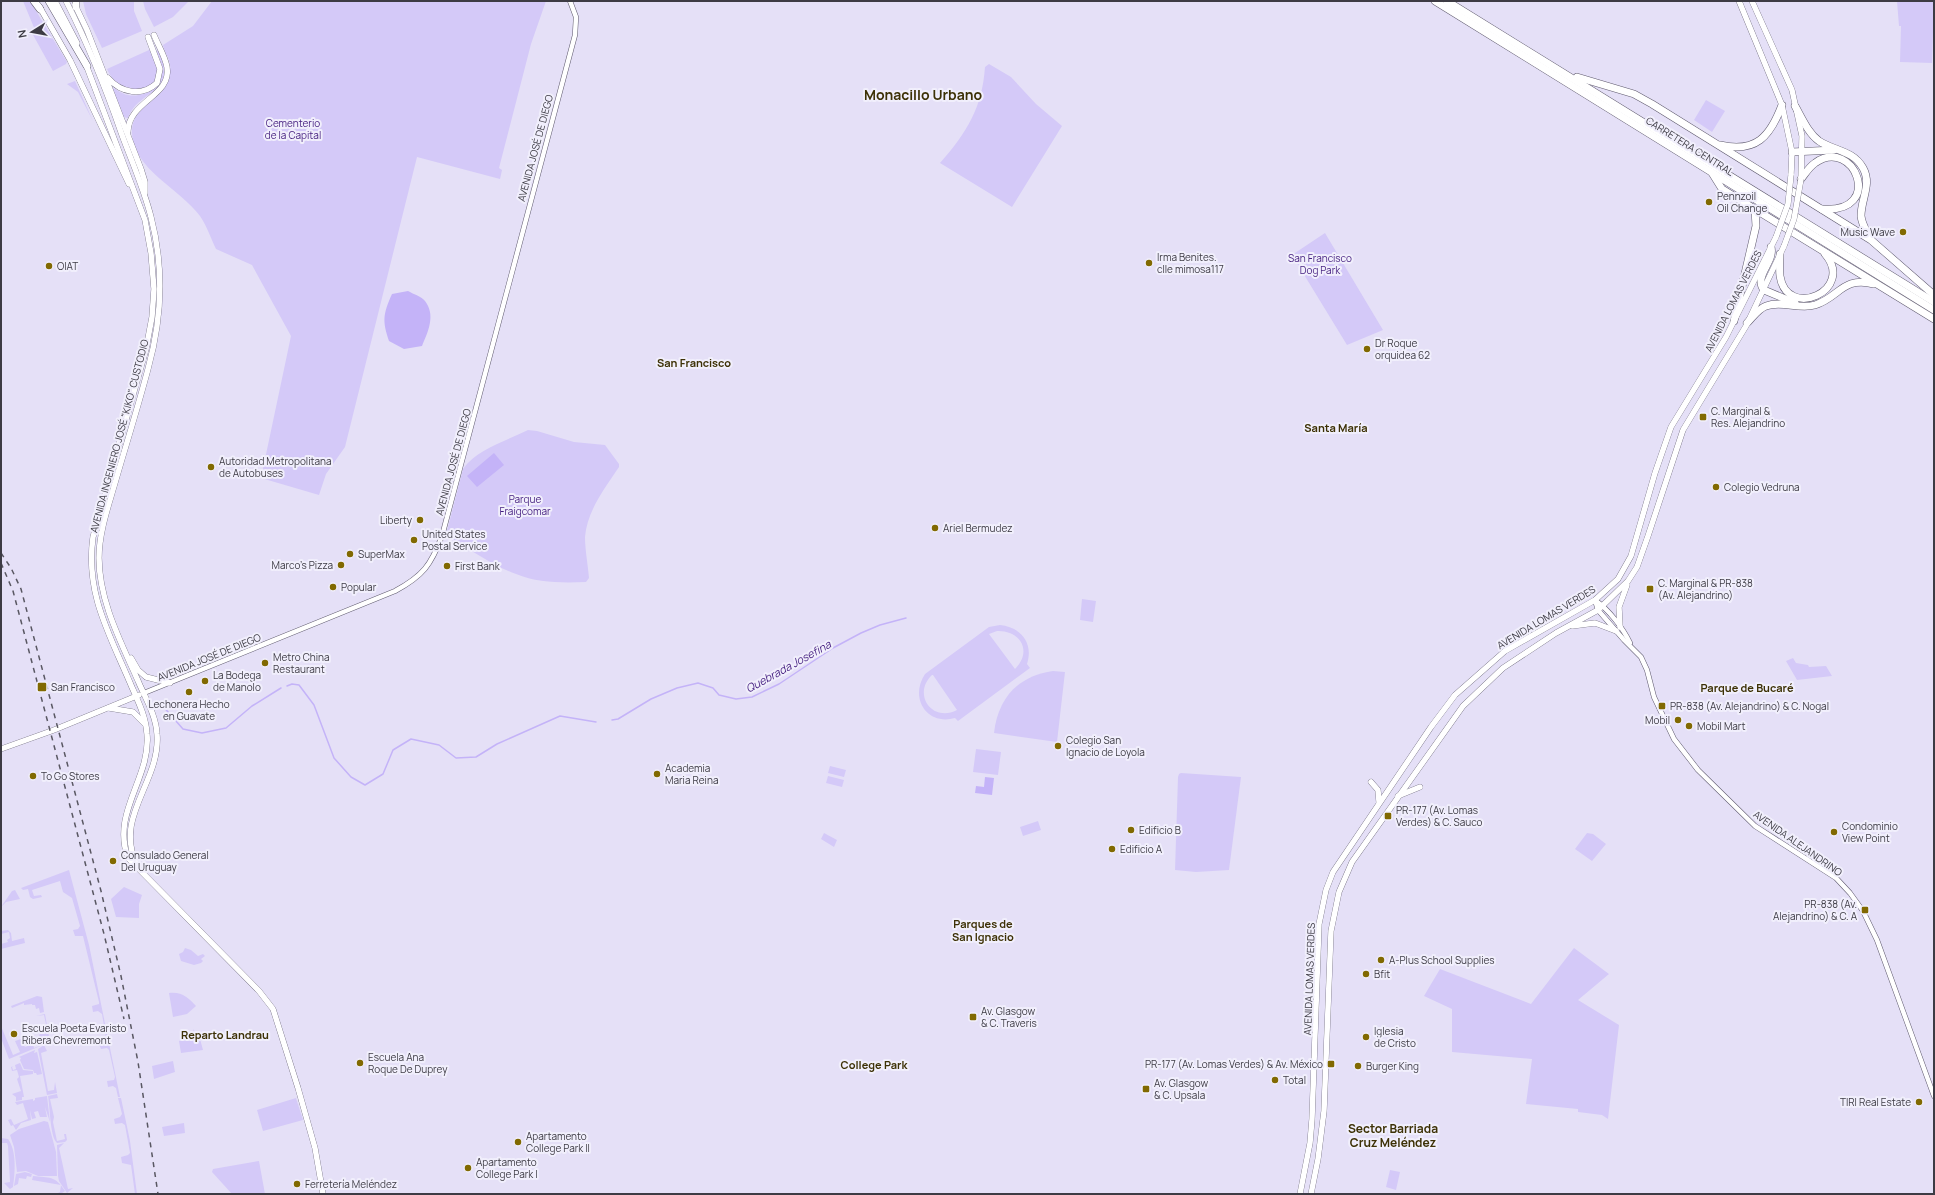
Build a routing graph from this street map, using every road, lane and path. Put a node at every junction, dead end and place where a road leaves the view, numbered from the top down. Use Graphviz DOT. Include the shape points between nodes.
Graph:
graph roads {
  1 [pos="35,1"];
  2 [pos="49,1"];
  3 [pos="55,1"];
  4 [pos="66,1"];
  5 [pos="570,1"];
  6 [pos="1435,1"];
  7 [pos="1447,1"];
  8 [pos="1739,1"];
  9 [pos="1752,1"];
  10 [pos="75,3"];
  11 [pos="40,9"];
  12 [pos="154,35"];
  13 [pos="148,37"];
  14 [pos="87,66"];
  15 [pos="102,68"];
  16 [pos="1559,70"];
  17 [pos="1782,105"];
  18 [pos="1795,106"];
  19 [pos="128,136"];
  20 [pos="1715,143"];
  21 [pos="1838,149"];
  22 [pos="1802,151"];
  23 [pos="1792,152"];
  24 [pos="1710,170"];
  25 [pos="1801,180"];
  26 [pos="136,196"];
  27 [pos="145,197"];
  28 [pos="1820,209"];
  29 [pos="1755,210"];
  30 [pos="1871,240"];
  31 [pos="1771,247"];
  32 [pos="1822,251"];
  33 [pos="1780,254"];
  34 [pos="1879,285"];
  35 [pos="1764,290"];
  36 [pos="1934,295"];
  37 [pos="1934,302"];
  38 [pos="1802,306"];
  39 [pos="1934,310"];
  40 [pos="1934,320"];
  41 [pos="1734,321"];
  42 [pos="1747,323"];
  43 [pos="1628,581"];
  44 [pos="1595,600"];
  45 [pos="1601,608"];
  46 [pos="1568,627"];
  47 [pos="1618,629"];
  48 [pos="127,654"];
  49 [pos="170,683"];
  50 [pos="144,693"];
  51 [pos="136,696"];
  52 [pos="109,708"];
  53 [pos="146,725"];
  54 [pos="1,749"];
  55 [pos="1371,782"];
  56 [pos="1420,787"];
  57 [pos="1396,798"];
  58 [pos="1379,804"];
  59 [pos="140,870"];
  60 [pos="1934,1096"];
  61 [pos="323,1194"];
  62 [pos="1300,1194"];
  63 [pos="1311,1194"];
  1 -- 11 [label="highway"];
  2 -- 14 [label="highway"];
  3 -- 14 [label="main road, AVENIDA INGENIERO JOSÉ \"KIKO\" CUSTODIO"];
  4 -- 27 [label="main road, AVENIDA INGENIERO JOSÉ \"KIKO\" CUSTODIO" via="94,62"];
  5 -- 49 [label="street, AVENIDA JOSÉ DE DIEGO" via="576,17 575,35 434,559 423,573 395,591"];
  6 -- 24 [label="highway, CARRETERA CENTRAL"];
  7 -- 16 [label="highway, CARRETERA CENTRAL"];
  8 -- 17 [label="main road, AVENIDA LOMAS VERDES"];
  9 -- 18 [label="main road, AVENIDA LOMAS VERDES" via="1792,90"];
  10 -- 15 [label="main road"];
  11 -- 26 [label="main road" via="70,60"];
  12 -- 19 [label="main road" via="167,66 167,76 159,90 132,116"];
  13 -- 15 [label="main road" via="160,69 157,83 150,89 137,92 120,89"];
  14 -- 26 [label="main road, AVENIDA INGENIERO JOSÉ \"KIKO\" CUSTODIO"];
  15 -- 19 [label="main road"];
  16 -- 20 [label="highway" via="1634,94"];
  16 -- 37 [label="highway, CARRETERA CENTRAL"];
  17 -- 20 [label="highway" via="1772,128 1758,142 1737,147"];
  17 -- 23 [label="main road, AVENIDA LOMAS VERDES"];
  18 -- 21 [label="highway" via="1815,137 1826,145"];
  18 -- 22 [label="main road, AVENIDA LOMAS VERDES" via="1802,136"];
  19 -- 27 [label="main road" via="145,182"];
  20 -- 28 [label="highway"];
  21 -- 22 [label="highway"];
  21 -- 30 [label="highway" via="1856,159 1866,175 1867,187 1861,215 1864,228"];
  22 -- 23 [label="highway"];
  22 -- 25 [label="main road, AVENIDA LOMAS VERDES"];
  23 -- 31 [label="main road, AVENIDA LOMAS VERDES, bridge" via="1788,204"];
  24 -- 29 [label="highway" via="1722,189"];
  24 -- 39 [label="highway, CARRETERA CENTRAL"];
  25 -- 28 [label="highway" via="1814,163 1826,158 1844,160 1854,170 1859,184 1853,200 1838,210"];
  25 -- 33 [label="main road, AVENIDA LOMAS VERDES, bridge" via="1794,219"];
  26 -- 51 [label="main road, AVENIDA INGENIERO JOSÉ \"KIKO\" CUSTODIO" via="145,220 151,253 154,289 152,321 138,381 93,537 91,571 102,616"];
  27 -- 48 [label="main road, AVENIDA INGENIERO JOSÉ \"KIKO\" CUSTODIO" via="158,258 158,318 148,368 105,517 99,556 105,600"];
  28 -- 30 [label="highway"];
  29 -- 32 [label="highway"];
  29 -- 41 [label="highway" via="1756,226"];
  30 -- 36 [label="highway"];
  31 -- 35 [label="highway" via="1772,253 1760,281"];
  31 -- 41 [label="main road, AVENIDA LOMAS VERDES"];
  32 -- 33 [label="highway" via="1830,261 1832,279 1824,292 1807,299 1792,295 1783,285 1780,276"];
  32 -- 34 [label="highway"];
  33 -- 35 [label="main road, AVENIDA LOMAS VERDES"];
  34 -- 38 [label="highway" via="1854,283 1820,303"];
  34 -- 40 [label="highway"];
  35 -- 38 [label="highway"];
  35 -- 42 [label="main road, AVENIDA LOMAS VERDES"];
  38 -- 42 [label="highway" via="1770,305 1761,309"];
  41 -- 44 [label="main road, AVENIDA LOMAS VERDES" via="1671,427 1631,556 1618,579"];
  42 -- 43 [label="main road, AVENIDA LOMAS VERDES" via="1683,430 1643,549"];
  43 -- 45 [label="main road, AVENIDA LOMAS VERDES"];
  43 -- 47 [label="main road" via="1619,607"];
  44 -- 45 [label="street, AVENIDA ALEJANDRINO"];
  44 -- 58 [label="main road, AVENIDA LOMAS VERDES" via="1505,651 1455,695"];
  45 -- 46 [label="main road, AVENIDA LOMAS VERDES"];
  45 -- 47 [label="street, AVENIDA ALEJANDRINO"];
  46 -- 47 [label="main road" via="1595,623"];
  46 -- 57 [label="main road, AVENIDA LOMAS VERDES" via="1503,668 1462,706"];
  47 -- 60 [label="street, AVENIDA ALEJANDRINO" via="1641,657 1654,697 1674,739 1698,770 1755,826 1836,878 1863,911 1877,940"];
  48 -- 49 [label="main road" via="146,677"];
  48 -- 50 [label="main road, AVENIDA INGENIERO JOSÉ \"KIKO\" CUSTODIO"];
  49 -- 50 [label="street, AVENIDA JOSÉ DE DIEGO"];
  50 -- 51 [label="main road, AVENIDA JOSÉ DE DIEGO"];
  50 -- 59 [label="main road, AVENIDA INGENIERO JOSÉ \"KIKO\" CUSTODIO" via="156,725 157,742 154,759 129,833 132,852"];
  51 -- 52 [label="main road, AVENIDA JOSÉ DE DIEGO"];
  51 -- 53 [label="main road"];
  52 -- 53 [label="main road" via="133,712"];
  52 -- 54 [label="main road, AVENIDA JOSÉ DE DIEGO"];
  53 -- 59 [label="main road" via="147,749 124,824 123,839 128,858"];
  55 -- 58 [label="main road" via="1378,790"];
  56 -- 57 [label="main road"];
  57 -- 63 [label="main road, AVENIDA LOMAS VERDES" via="1352,862 1334,908 1329,947 1324,1111"];
  58 -- 62 [label="main road, AVENIDA LOMAS VERDES" via="1333,872 1326,890 1321,917 1310,1143"];
  59 -- 61 [label="main road" via="259,991 273,1010 312,1135"];
}
